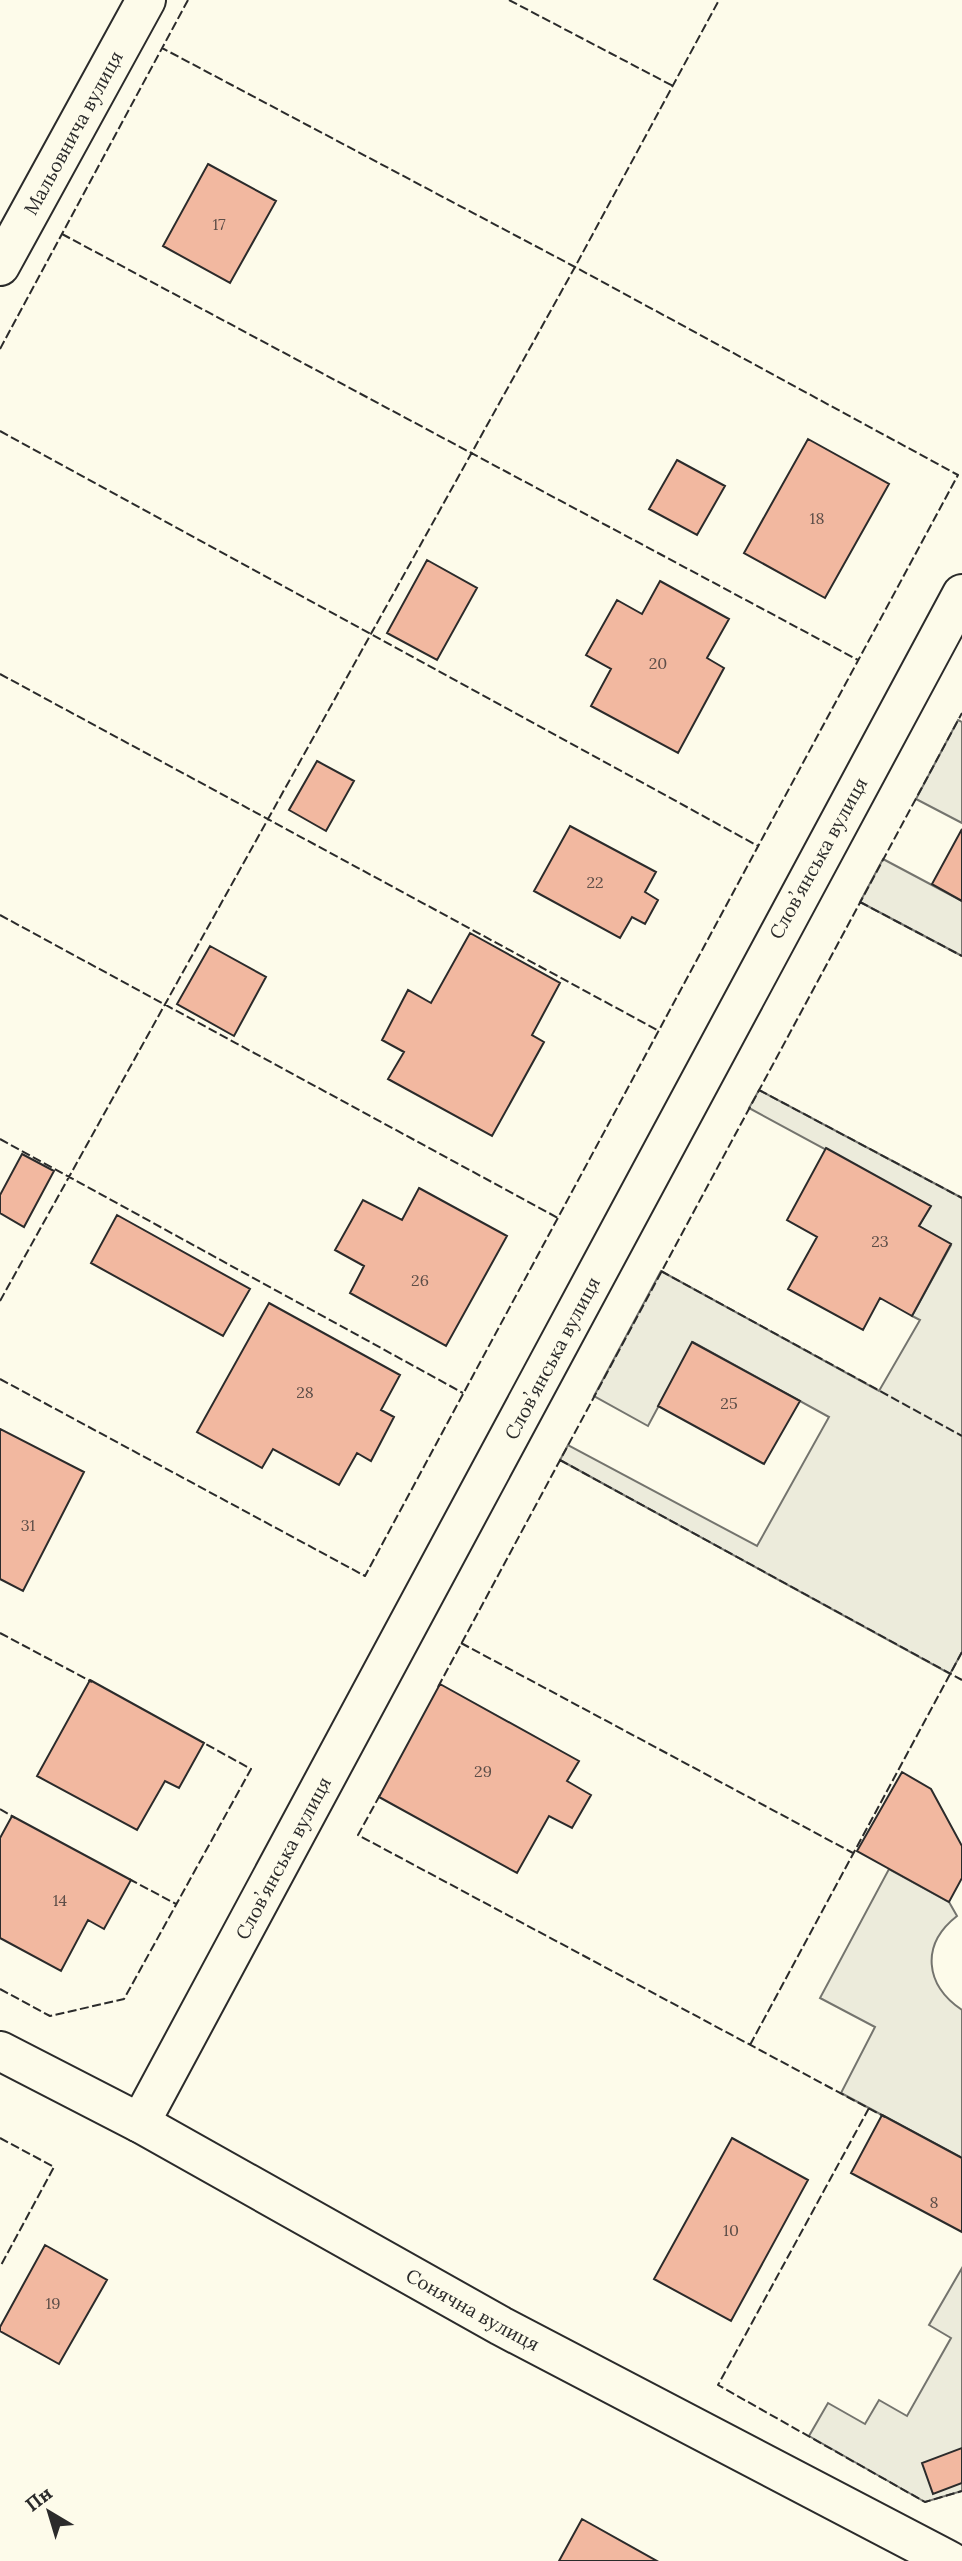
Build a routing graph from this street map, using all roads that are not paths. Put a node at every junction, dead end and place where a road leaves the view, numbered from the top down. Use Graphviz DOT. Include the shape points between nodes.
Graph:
graph roads {
  1 [pos="146,0"];
  2 [pos="0,266"];
  3 [pos="962,594"];
  4 [pos="0,2051"];
  5 [pos="140,2123"];
  6 [pos="950,2561"];
  1 -- 2 [label="street, Мальовнича вулиця"];
  3 -- 5 [label="street, Словʼянська вулиця"];
  4 -- 5 [label="street, Сонячна вулиця"];
  5 -- 6 [label="street, Сонячна вулиця" via="501,2326"];
}
